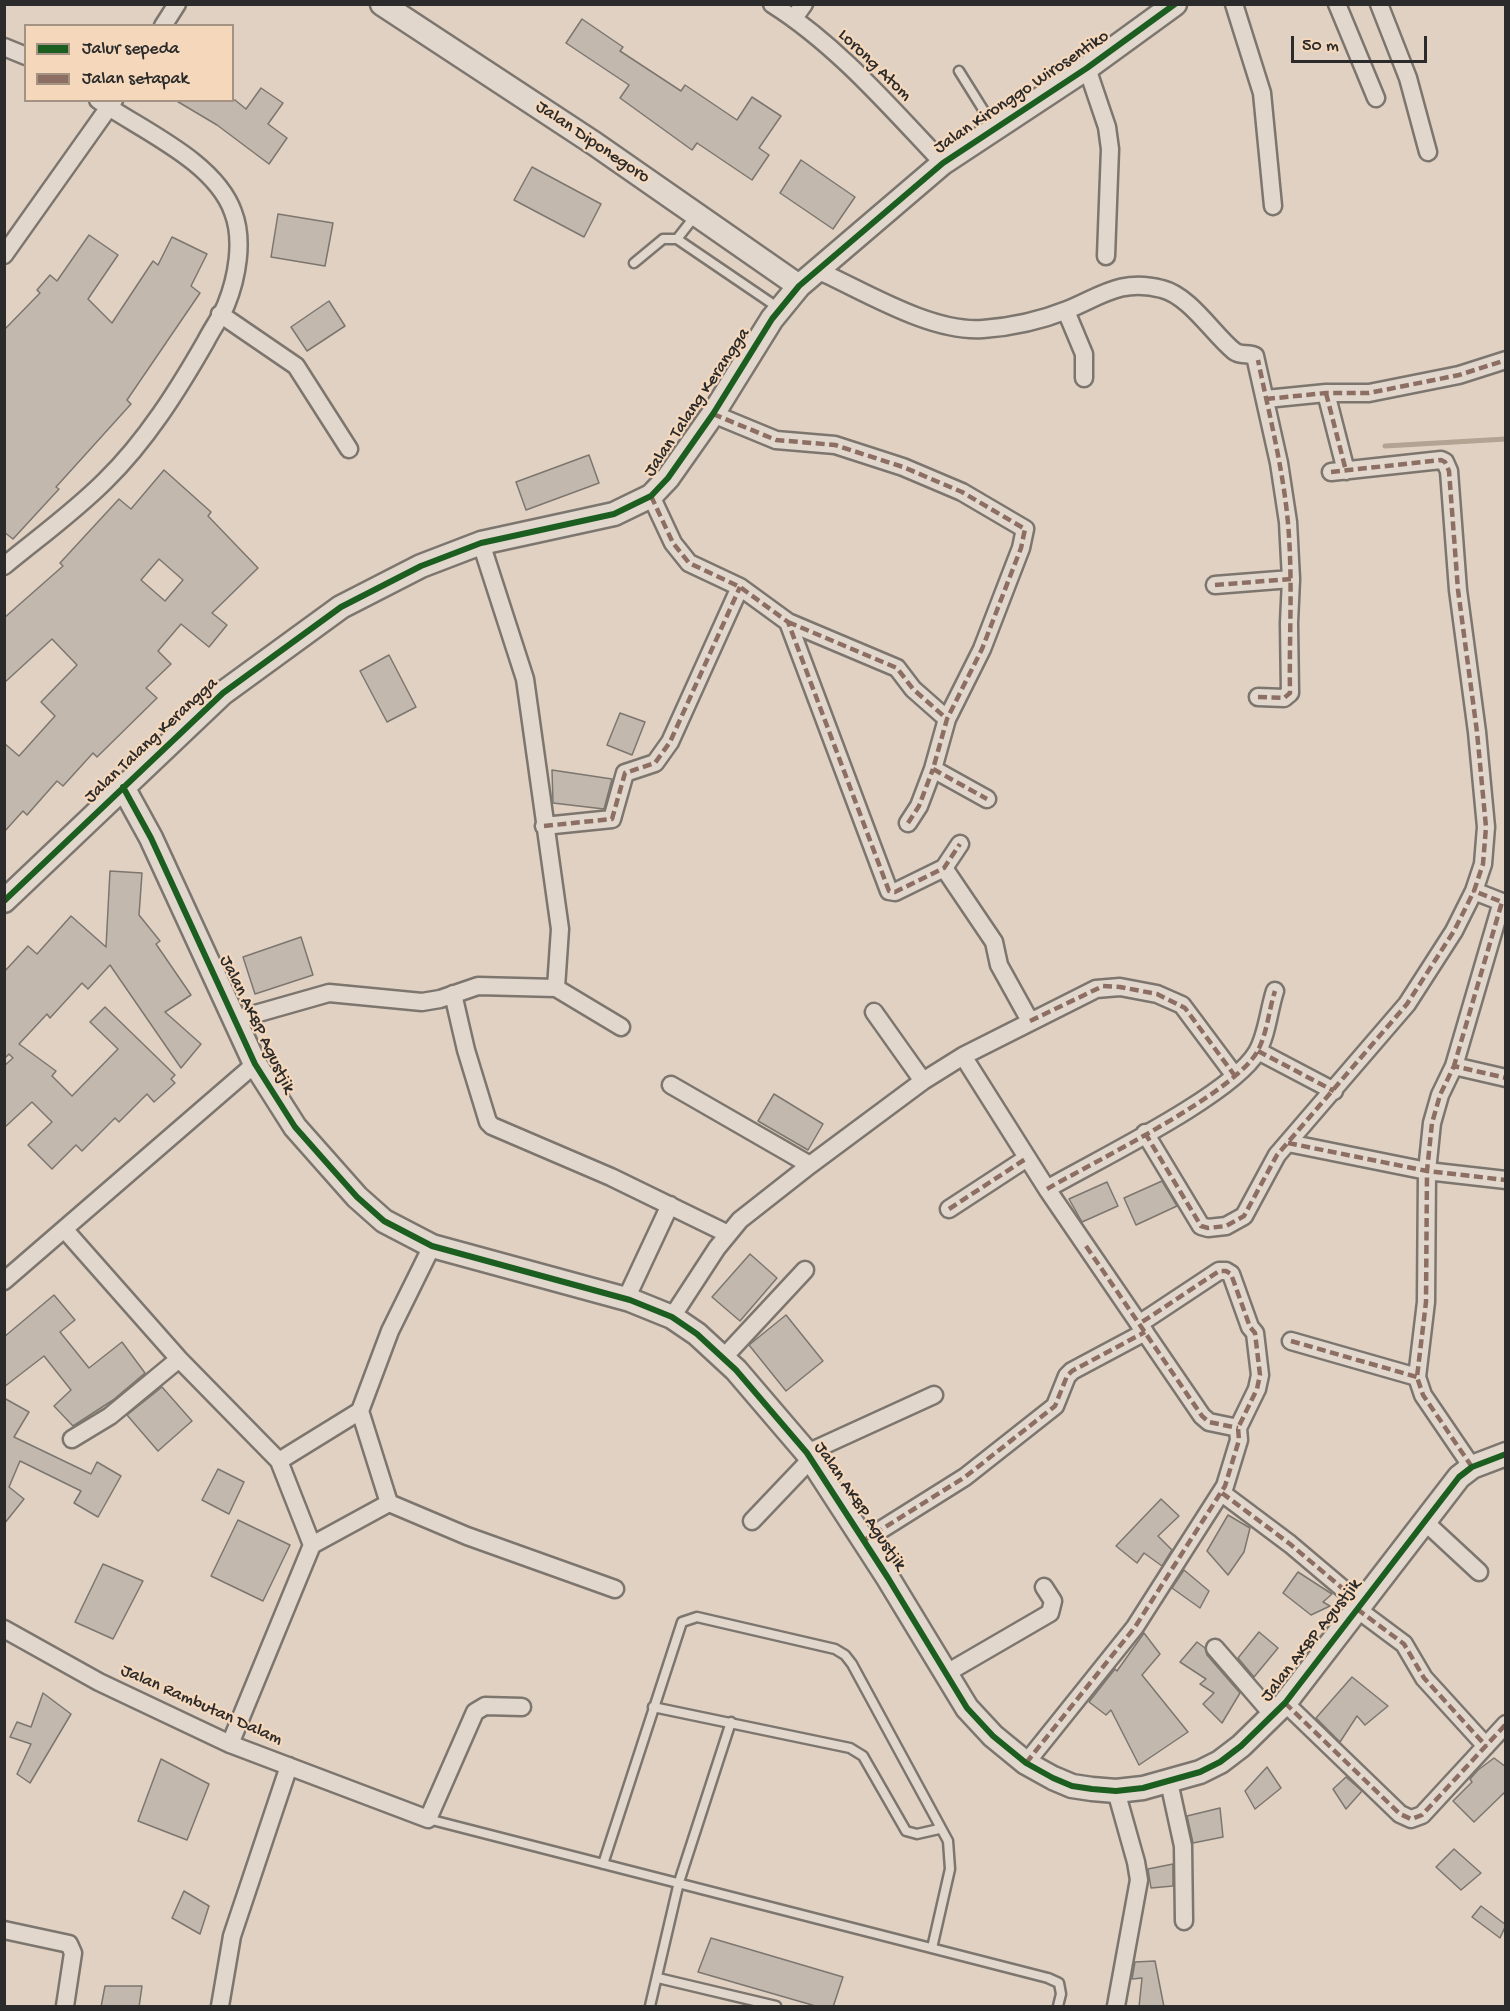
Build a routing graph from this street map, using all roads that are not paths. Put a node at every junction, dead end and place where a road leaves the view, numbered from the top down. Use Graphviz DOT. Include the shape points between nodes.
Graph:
graph roads {
  1 [pos="177,4"];
  2 [pos="382,4"];
  3 [pos="772,4"];
  4 [pos="1175,4"];
  5 [pos="1234,4"];
  6 [pos="1337,4"];
  7 [pos="1378,4"];
  8 [pos="799,11"];
  9 [pos="164,24"];
  10 [pos="4,47"];
  11 [pos="24,55"];
  12 [pos="1087,68"];
  13 [pos="959,71"];
  14 [pos="1376,98"];
  15 [pos="107,103"];
  16 [pos="995,127"];
  17 [pos="1428,152"];
  18 [pos="943,163"];
  19 [pos="1273,206"];
  20 [pos="696,214"];
  21 [pos="677,239"];
  22 [pos="4,255"];
  23 [pos="1106,256"];
  24 [pos="634,263"];
  25 [pos="807,278"];
  26 [pos="780,309"];
  27 [pos="1066,311"];
  28 [pos="220,314"];
  29 [pos="1506,360"];
  30 [pos="1084,378"];
  31 [pos="1326,393"];
  32 [pos="1266,399"];
  33 [pos="713,414"];
  34 [pos="349,449"];
  35 [pos="651,496"];
  36 [pos="481,543"];
  37 [pos="4,566"];
  38 [pos="1292,579"];
  39 [pos="1215,585"];
  40 [pos="740,587"];
  41 [pos="788,622"];
  42 [pos="1258,697"];
  43 [pos="947,719"];
  44 [pos="933,770"];
  45 [pos="123,788"];
  46 [pos="987,799"];
  47 [pos="908,823"];
  48 [pos="544,826"];
  49 [pos="960,844"];
  50 [pos="944,868"];
  51 [pos="1474,891"];
  52 [pos="4,901"];
  53 [pos="1504,902"];
  54 [pos="556,988"];
  55 [pos="1275,990"];
  56 [pos="453,994"];
  57 [pos="874,1012"];
  58 [pos="234,1020"];
  59 [pos="1029,1021"];
  60 [pos="621,1027"];
  61 [pos="1258,1051"];
  62 [pos="963,1056"];
  63 [pos="255,1064"];
  64 [pos="1454,1066"];
  65 [pos="1235,1076"];
  66 [pos="1506,1078"];
  67 [pos="922,1081"];
  68 [pos="671,1085"];
  69 [pos="1334,1091"];
  70 [pos="1145,1133"];
  71 [pos="1288,1143"];
  72 [pos="1027,1158"];
  73 [pos="810,1165"];
  74 [pos="1427,1171"];
  75 [pos="1506,1180"];
  76 [pos="1047,1189"];
  77 [pos="670,1205"];
  78 [pos="949,1209"];
  79 [pos="65,1230"];
  80 [pos="728,1234"];
  81 [pos="432,1246"];
  82 [pos="805,1270"];
  83 [pos="4,1281"];
  84 [pos="626,1299"];
  85 [pos="672,1317"];
  86 [pos="1142,1328"];
  87 [pos="1291,1341"];
  88 [pos="724,1357"];
  89 [pos="179,1359"];
  90 [pos="1417,1377"];
  91 [pos="934,1395"];
  92 [pos="360,1411"];
  93 [pos="1238,1428"];
  94 [pos="72,1439"];
  95 [pos="1506,1454"];
  96 [pos="809,1456"];
  97 [pos="279,1461"];
  98 [pos="1472,1467"];
  99 [pos="1222,1493"];
  100 [pos="389,1503"];
  101 [pos="752,1521"];
  102 [pos="1424,1521"];
  103 [pos="863,1541"];
  104 [pos="312,1545"];
  105 [pos="1479,1572"];
  106 [pos="1044,1587"];
  107 [pos="615,1589"];
  108 [pos="1359,1606"];
  109 [pos="4,1629"];
  110 [pos="1215,1648"];
  111 [pos="945,1674"];
  112 [pos="522,1707"];
  113 [pos="653,1707"];
  114 [pos="1279,1709"];
  115 [pos="731,1722"];
  116 [pos="1506,1724"];
  117 [pos="230,1744"];
  118 [pos="1486,1746"];
  119 [pos="1026,1763"];
  120 [pos="289,1766"];
  121 [pos="1169,1782"];
  122 [pos="1116,1791"];
  123 [pos="428,1819"];
  124 [pos="939,1828"];
  125 [pos="603,1864"];
  126 [pos="679,1882"];
  127 [pos="1184,1921"];
  128 [pos="4,1930"];
  129 [pos="932,1948"];
  130 [pos="658,1978"];
  131 [pos="65,2007"];
  132 [pos="220,2007"];
  133 [pos="650,2007"];
  134 [pos="776,2007"];
  135 [pos="1058,2007"];
  136 [pos="1116,2007"];
  1 -- 9 [label="street"];
  2 -- 20 [label="street, Jalan Diponegoro"];
  3 -- 8 [label="street, Lorong Atom"];
  4 -- 12 [label="street, Jalan Kironggo Wirosentiko"];
  5 -- 19 [label="street" via="1263,93"];
  6 -- 14 [label="street"];
  7 -- 17 [label="street" via="1408,78"];
  8 -- 18 [label="street, Lorong Atom"];
  10 -- 11 [label="street"];
  12 -- 16 [label="street, Jalan Kironggo Wirosentiko"];
  12 -- 23 [label="street" via="1107,127 1110,149"];
  13 -- 16 [label="lane"];
  15 -- 22 [label="street"];
  15 -- 28 [label="street" via="204,171 233,211 238,252 226,305"];
  16 -- 18 [label="street, Jalan Kironggo Wirosentiko"];
  18 -- 25 [label="street, Jalan Kironggo Wirosentiko"];
  20 -- 21 [label="lane"];
  20 -- 25 [label="street, Jalan Diponegoro"];
  21 -- 24 [label="lane" via="663,239"];
  21 -- 26 [label="lane"];
  25 -- 26 [label="street, Jalan Talang Kerangga"];
  25 -- 27 [label="street" via="952,327 1006,326"];
  26 -- 33 [label="street, Jalan Talang Kerangga"];
  27 -- 30 [label="street" via="1084,354"];
  27 -- 32 [label="street" via="1105,291 1128,287 1164,289 1189,307 1233,351 1257,358"];
  28 -- 34 [label="street" via="296,366"];
  28 -- 37 [label="street" via="162,414 106,481"];
  29 -- 31 [label="street" via="1459,375 1369,393"];
  31 -- 32 [label="street"];
  31 -- 51 [label="street" via="1340,464 1441,460 1449,471 1458,590 1486,827 1483,864"];
  32 -- 38 [label="street" via="1281,471"];
  33 -- 35 [label="street, Jalan Talang Kerangga"];
  33 -- 43 [label="street" via="776,440 835,445 903,467 962,492 1023,526 1025,534 1002,599 969,679"];
  35 -- 36 [label="street, Jalan Talang Kerangga" via="614,514"];
  35 -- 40 [label="street" via="673,543 689,563"];
  36 -- 45 [label="street, Jalan Talang Kerangga" via="381,584 316,624 223,693"];
  36 -- 48 [label="street" via="525,679"];
  38 -- 39 [label="street"];
  38 -- 42 [label="street" via="1290,693 1284,698"];
  40 -- 41 [label="street"];
  40 -- 48 [label="street" via="670,742 655,763 625,773 612,819"];
  41 -- 43 [label="street" via="897,668 913,689"];
  41 -- 50 [label="street" via="889,891 895,892"];
  43 -- 44 [label="street"];
  44 -- 46 [label="street"];
  44 -- 47 [label="street"];
  45 -- 52 [label="street, Jalan Talang Kerangga"];
  45 -- 58 [label="street, Jalan AKBP Agustjik" via="151,838"];
  48 -- 54 [label="street" via="560,929"];
  49 -- 50 [label="street"];
  50 -- 59 [label="street" via="994,942 999,965"];
  51 -- 53 [label="street"];
  51 -- 69 [label="street" via="1454,931 1407,1004"];
  53 -- 64 [label="street"];
  54 -- 56 [label="street" via="500,985"];
  54 -- 60 [label="street"];
  55 -- 61 [label="street"];
  56 -- 58 [label="street" via="422,1002 329,993"];
  56 -- 77 [label="street" via="476,1085 492,1126"];
  57 -- 67 [label="street"];
  58 -- 63 [label="street, Jalan AKBP Agustjik"];
  59 -- 62 [label="street"];
  59 -- 65 [label="street" via="1103,987 1157,994 1185,1008"];
  61 -- 65 [label="street"];
  61 -- 69 [label="street"];
  62 -- 67 [label="street"];
  62 -- 72 [label="street"];
  63 -- 79 [label="street"];
  63 -- 81 [label="street, Jalan AKBP Agustjik" via="295,1127 357,1197 384,1221"];
  64 -- 66 [label="street"];
  64 -- 74 [label="street" via="1435,1108"];
  65 -- 70 [label="street"];
  67 -- 73 [label="street"];
  68 -- 73 [label="street"];
  69 -- 71 [label="street"];
  70 -- 71 [label="street" via="1199,1222 1208,1228 1241,1219 1268,1169"];
  70 -- 76 [label="street"];
  71 -- 74 [label="street"];
  72 -- 76 [label="street"];
  72 -- 78 [label="street"];
  73 -- 80 [label="street"];
  74 -- 75 [label="street"];
  74 -- 90 [label="street" via="1426,1302"];
  76 -- 86 [label="street"];
  77 -- 80 [label="street"];
  77 -- 84 [label="street"];
  79 -- 83 [label="street"];
  79 -- 89 [label="street"];
  80 -- 85 [label="street"];
  81 -- 84 [label="street, Jalan AKBP Agustjik"];
  81 -- 92 [label="street" via="390,1331"];
  82 -- 88 [label="street"];
  84 -- 85 [label="street, Jalan AKBP Agustjik"];
  85 -- 88 [label="street, Jalan AKBP Agustjik"];
  86 -- 93 [label="street" via="1202,1416 1209,1422"];
  86 -- 93 [label="street" via="1219,1271 1231,1274 1255,1333 1260,1376"];
  86 -- 103 [label="street" via="1072,1371 1055,1406 965,1477"];
  87 -- 90 [label="street"];
  88 -- 96 [label="street, Jalan AKBP Agustjik"];
  89 -- 94 [label="street" via="110,1416"];
  89 -- 97 [label="street"];
  90 -- 98 [label="street" via="1424,1395"];
  91 -- 96 [label="street"];
  92 -- 97 [label="street"];
  92 -- 100 [label="street"];
  93 -- 99 [label="street" via="1239,1440"];
  95 -- 98 [label="street, Jalan AKBP Agustjik"];
  96 -- 101 [label="street"];
  96 -- 103 [label="street, Jalan AKBP Agustjik"];
  97 -- 104 [label="street"];
  98 -- 102 [label="street, Jalan AKBP Agustjik"];
  99 -- 108 [label="street" via="1290,1544"];
  99 -- 119 [label="street" via="1135,1627"];
  100 -- 104 [label="street"];
  100 -- 107 [label="street" via="467,1536"];
  102 -- 105 [label="street"];
  102 -- 108 [label="street, Jalan AKBP Agustjik"];
  103 -- 111 [label="street, Jalan AKBP Agustjik"];
  104 -- 117 [label="street"];
  106 -- 111 [label="street" via="1053,1602 1050,1613"];
  108 -- 114 [label="street, Jalan AKBP Agustjik"];
  108 -- 118 [label="street" via="1404,1644 1424,1678"];
  109 -- 117 [label="street, Jalan Rambutan Dalam" via="99,1682"];
  110 -- 114 [label="street"];
  111 -- 119 [label="street, Jalan AKBP Agustjik" via="980,1724"];
  112 -- 123 [label="street" via="485,1706 475,1712"];
  113 -- 115 [label="lane"];
  113 -- 124 [label="lane" via="678,1629 690,1617 835,1649 852,1664"];
  113 -- 125 [label="lane"];
  114 -- 118 [label="street" via="1400,1814 1411,1819 1422,1815"];
  114 -- 121 [label="street, Jalan AKBP Agustjik" via="1220,1761"];
  115 -- 124 [label="lane" via="857,1751 906,1831 917,1834"];
  115 -- 126 [label="lane"];
  116 -- 118 [label="street"];
  117 -- 120 [label="street, Jalan Rambutan Dalam"];
  119 -- 122 [label="street, Jalan AKBP Agustjik" via="1072,1786"];
  120 -- 123 [label="street"];
  120 -- 132 [label="street, Jalan Rambutan Dalam" via="232,1936"];
  121 -- 122 [label="street, Jalan AKBP Agustjik"];
  121 -- 127 [label="street" via="1184,1846"];
  122 -- 136 [label="street" via="1139,1880"];
  123 -- 125 [label="lane"];
  124 -- 129 [label="lane" via="948,1841 951,1858"];
  125 -- 126 [label="lane"];
  126 -- 129 [label="lane"];
  126 -- 130 [label="lane"];
  128 -- 131 [label="street" via="69,1944 73,1953"];
  129 -- 135 [label="lane" via="1055,1980 1061,1987"];
  130 -- 133 [label="lane"];
  130 -- 134 [label="lane"];
}
